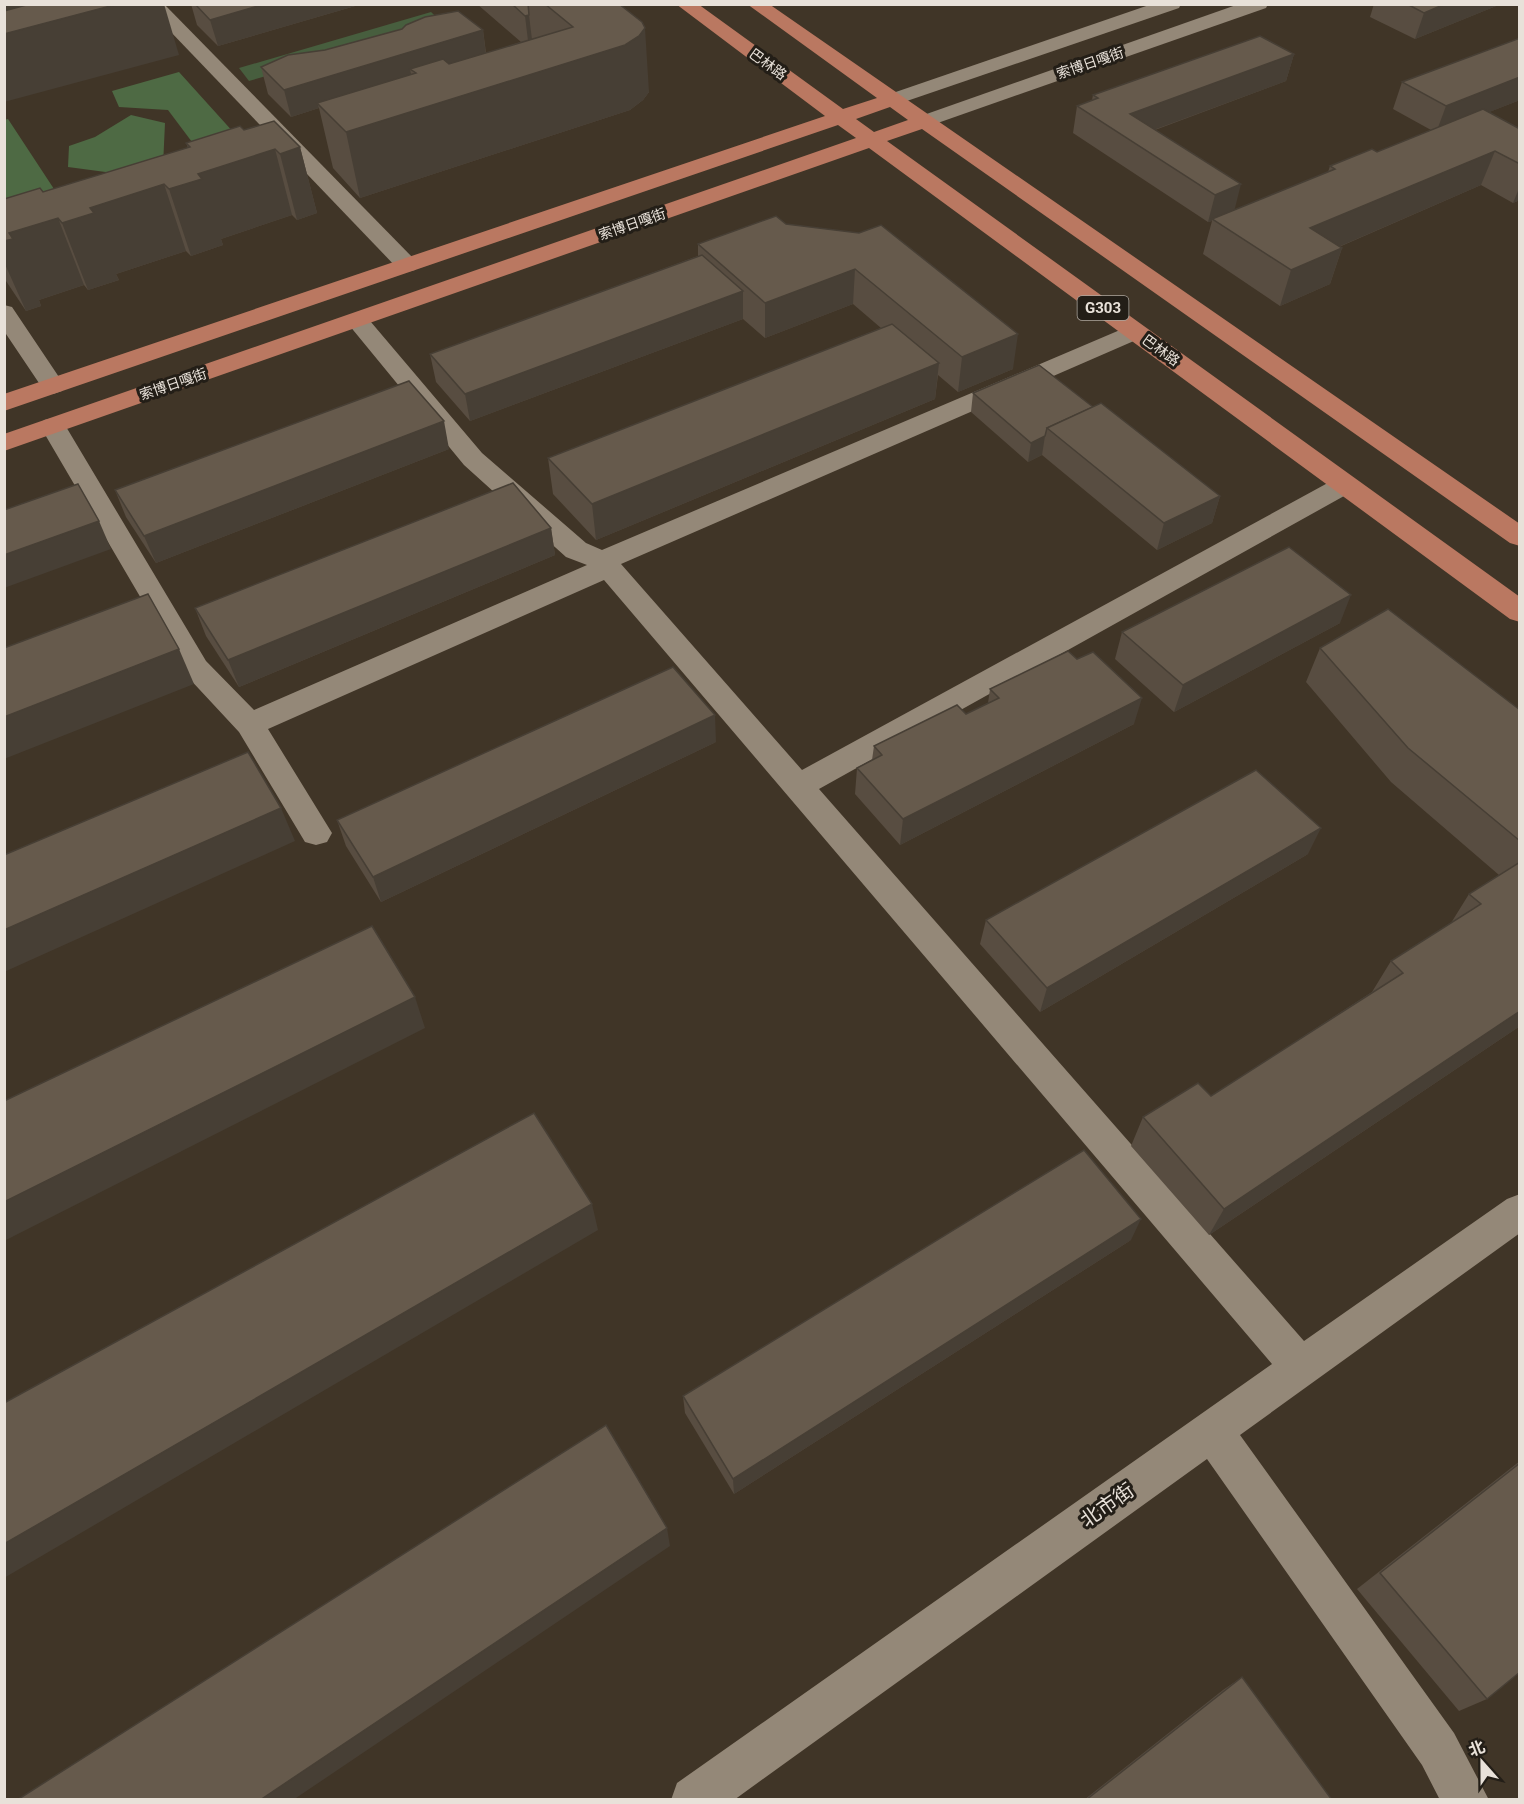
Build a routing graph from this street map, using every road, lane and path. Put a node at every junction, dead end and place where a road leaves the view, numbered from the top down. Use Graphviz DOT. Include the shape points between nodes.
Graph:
graph roads {
  1 [pos="153,4"];
  2 [pos="685,4"];
  3 [pos="756,4"];
  4 [pos="1172,4"];
  5 [pos="1259,4"];
  6 [pos="894,99"];
  7 [pos="841,117"];
  8 [pos="925,121"];
  9 [pos="872,140"];
  10 [pos="407,265"];
  11 [pos="4,312"];
  12 [pos="357,320"];
  13 [pos="1135,332"];
  14 [pos="53,386"];
  15 [pos="4,403"];
  16 [pos="53,426"];
  17 [pos="4,443"];
  18 [pos="1344,485"];
  19 [pos="1520,537"];
  20 [pos="605,564"];
  21 [pos="1520,612"];
  22 [pos="250,724"];
  23 [pos="799,786"];
  24 [pos="316,833"];
  25 [pos="1520,1211"];
  26 [pos="1300,1367"];
  27 [pos="1212,1431"];
  28 [pos="694,1800"];
  29 [pos="1466,1800"];
  1 -- 10 [label="street"];
  2 -- 7 [label="main road, 巴林路 / G303"];
  3 -- 6 [label="main road"];
  4 -- 6 [label="street, 索博日嘎街"];
  5 -- 8 [label="street, 索博日嘎街"];
  6 -- 7 [label="main road, 索博日嘎街"];
  6 -- 8 [label="main road"];
  7 -- 9 [label="main road, 巴林路 / G303"];
  7 -- 10 [label="main road, 索博日嘎街"];
  8 -- 9 [label="main road, 索博日嘎街"];
  8 -- 19 [label="main road"];
  9 -- 12 [label="main road, 索博日嘎街"];
  9 -- 13 [label="main road, 巴林路 / G303"];
  10 -- 14 [label="main road, 索博日嘎街"];
  11 -- 14 [label="street"];
  12 -- 16 [label="main road, 索博日嘎街"];
  12 -- 20 [label="street" via="473,459 576,550"];
  13 -- 18 [label="main road, 巴林路 / G303"];
  13 -- 20 [label="street"];
  14 -- 15 [label="main road, 索博日嘎街"];
  16 -- 17 [label="main road, 索博日嘎街"];
  16 -- 22 [label="street" via="196,668"];
  18 -- 21 [label="main road, 巴林路 / G303"];
  18 -- 23 [label="street"];
  20 -- 22 [label="street"];
  20 -- 23 [label="street"];
  22 -- 24 [label="street"];
  23 -- 26 [label="street"];
  25 -- 26 [label="street, 北市街"];
  26 -- 27 [label="street, 北市街"];
  27 -- 28 [label="street, 北市街"];
  27 -- 29 [label="street" via="1438,1749"];
}
